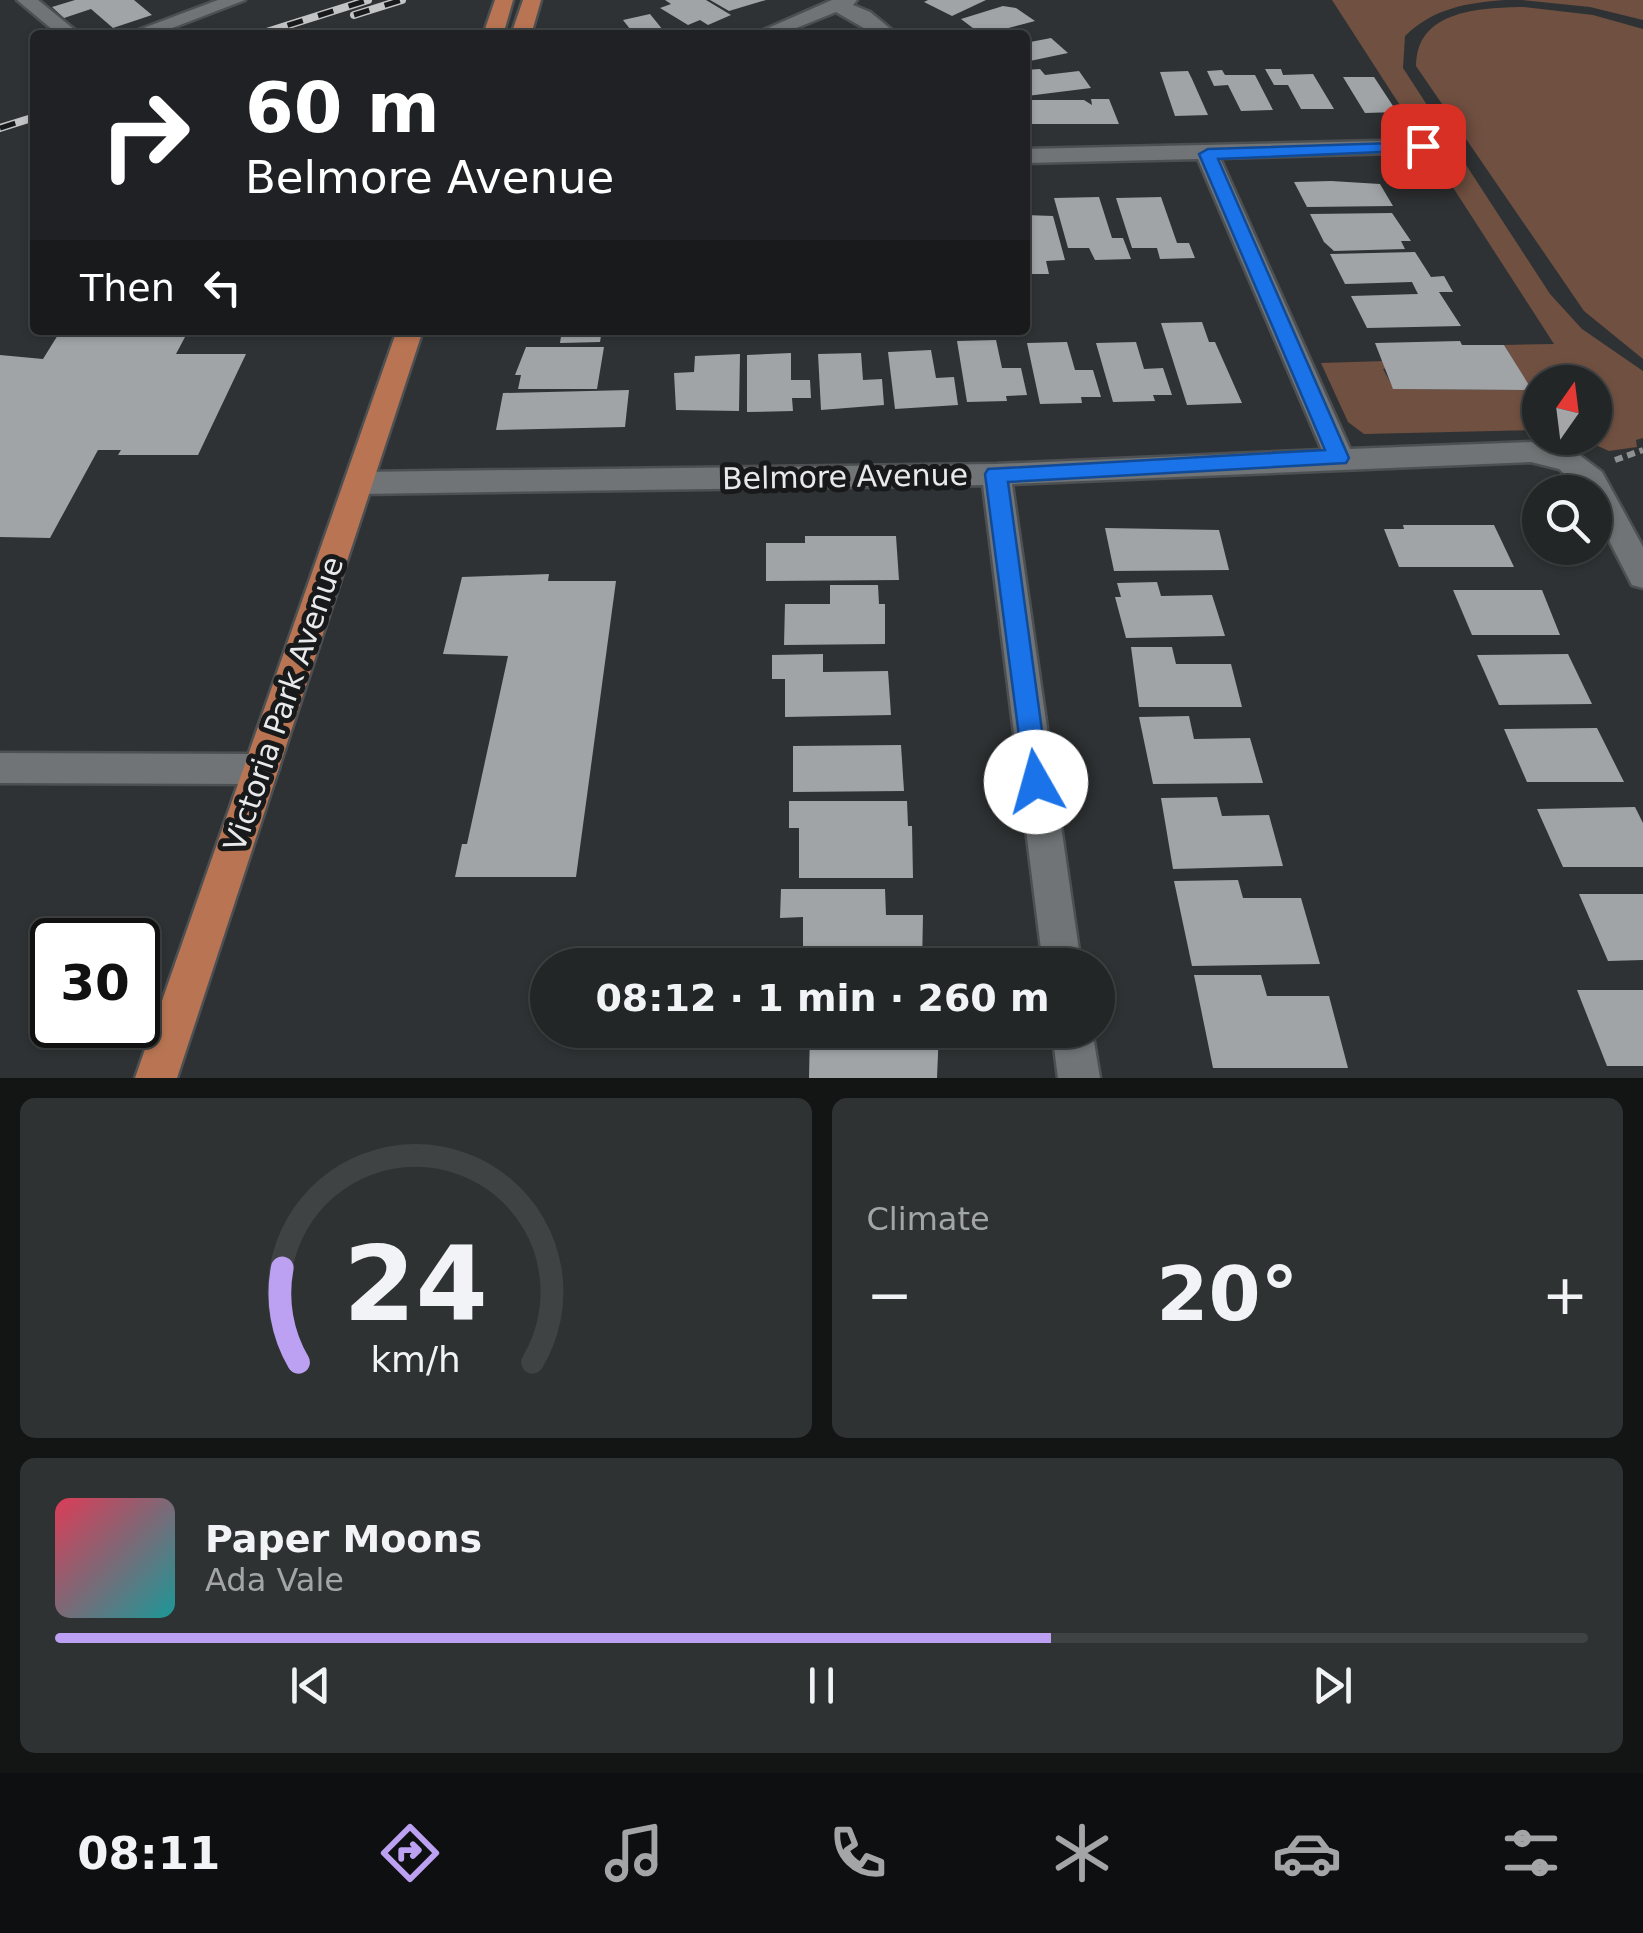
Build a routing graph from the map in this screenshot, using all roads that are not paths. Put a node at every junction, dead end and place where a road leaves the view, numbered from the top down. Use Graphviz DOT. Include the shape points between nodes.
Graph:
graph roads {
  1 [pos="26,0"];
  2 [pos="236,0"];
  3 [pos="504,0"];
  4 [pos="532,0"];
  5 [pos="843,2"];
  6 [pos="65,30"];
  7 [pos="149,30"];
  8 [pos="494,30"];
  9 [pos="523,30"];
  10 [pos="774,30"];
  11 [pos="881,30"];
  12 [pos="1423,146"];
  13 [pos="1208,154"];
  14 [pos="1030,156"];
  15 [pos="408,335"];
  16 [pos="1339,458"];
  17 [pos="996,474"];
  18 [pos="360,483"];
  19 [pos="1643,576"];
  20 [pos="0,768"];
  21 [pos="262,768"];
  22 [pos="1060,948"];
  23 [pos="1075,1048"];
  24 [pos="156,1078"];
  25 [pos="1079,1078"];
  1 -- 6 [label="street"];
  2 -- 7 [label="street"];
  3 -- 8 [label="main road"];
  4 -- 9 [label="main road"];
  5 -- 10 [label="street"];
  5 -- 11 [label="street"];
  12 -- 13 [label="street"];
  13 -- 14 [label="street"];
  13 -- 16 [label="street"];
  15 -- 18 [label="main road, Victoria Park Avenue"];
  16 -- 17 [label="street, Belmore Avenue"];
  16 -- 19 [label="street, Belmore Avenue" via="1531,452 1568,460 1592,479"];
  17 -- 18 [label="street, Belmore Avenue"];
  17 -- 22 [label="street"];
  18 -- 21 [label="main road, Victoria Park Avenue"];
  20 -- 21 [label="street"];
  21 -- 24 [label="main road, Victoria Park Avenue"];
  23 -- 25 [label="street"];
}
